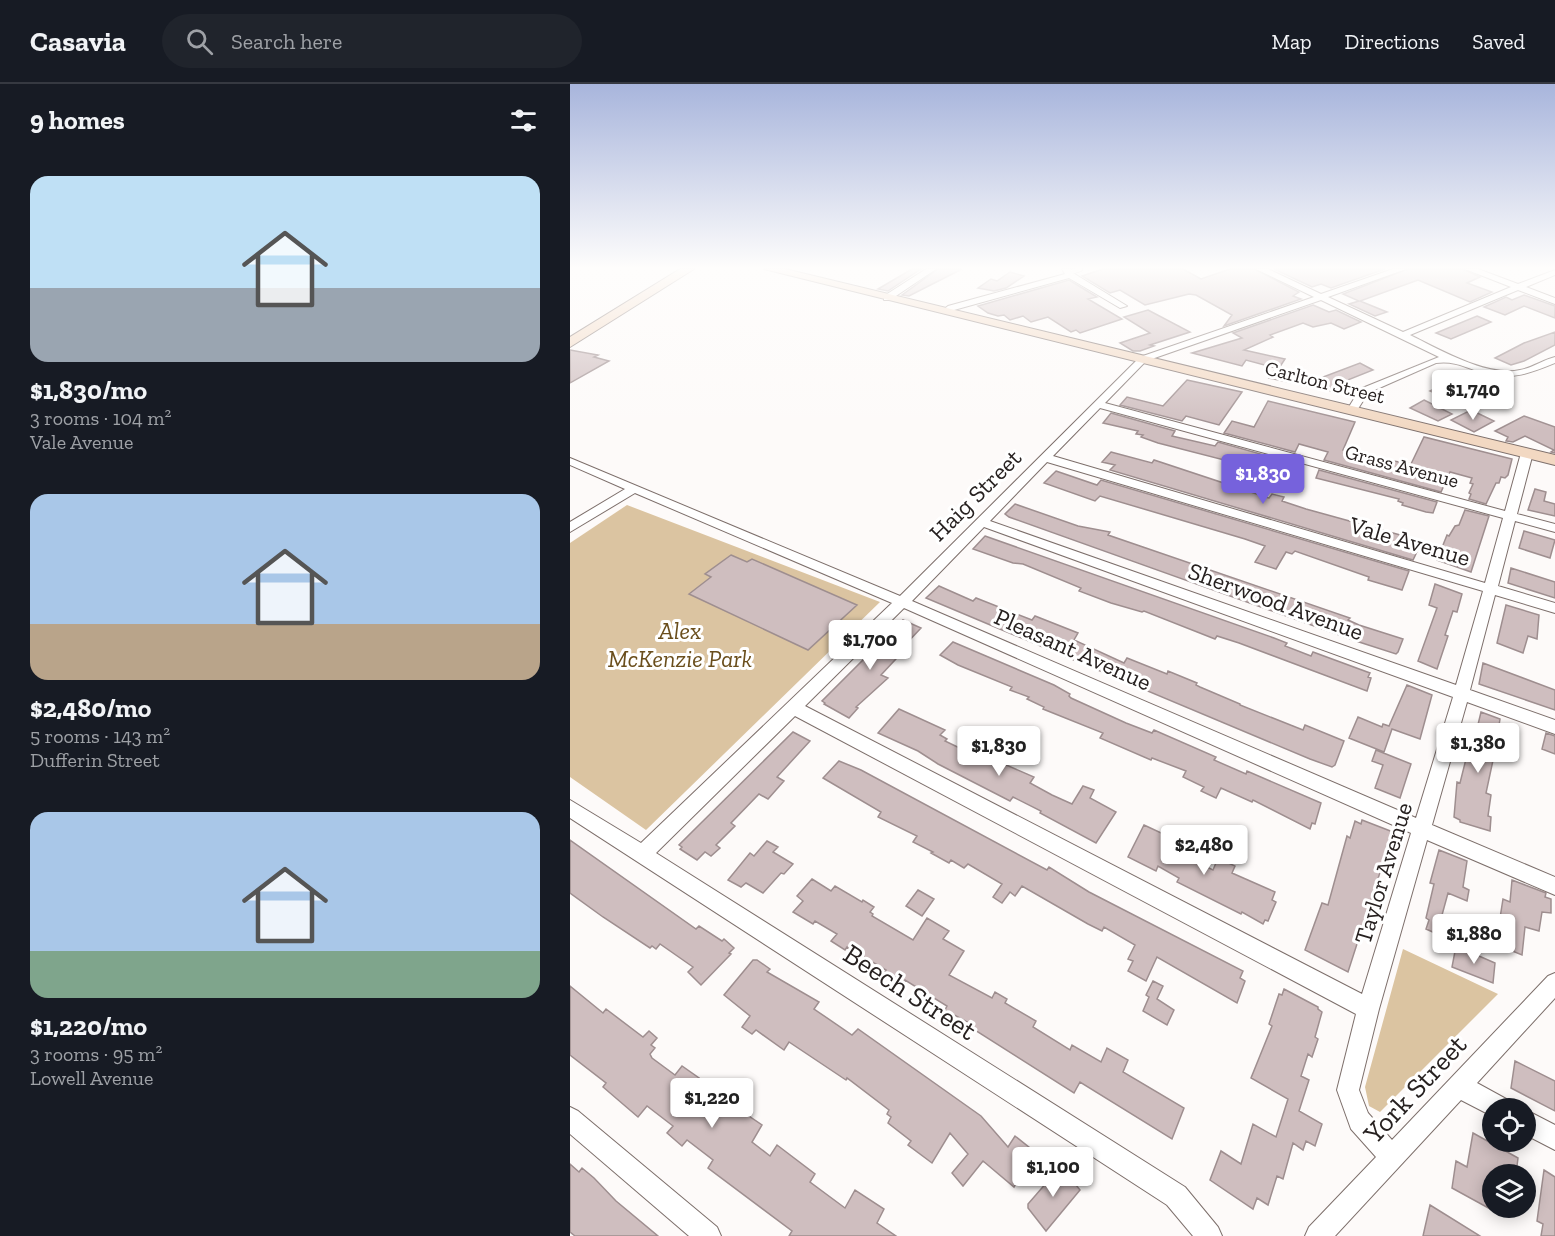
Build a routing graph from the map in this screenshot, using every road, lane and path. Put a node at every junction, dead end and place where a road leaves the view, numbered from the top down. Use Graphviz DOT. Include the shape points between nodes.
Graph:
graph roads {
  1 [pos="603,323"];
  2 [pos="990,323"];
  3 [pos="1243,323"];
  4 [pos="1376,323"];
  5 [pos="1432,323"];
  6 [pos="1403,335"];
  7 [pos="570,343"];
  8 [pos="1170,348"];
  9 [pos="1143,359"];
  10 [pos="1447,359"];
  11 [pos="1555,360"];
  12 [pos="1192,371"];
  13 [pos="1356,403"];
  14 [pos="1099,405"];
  15 [pos="1527,453"];
  16 [pos="1046,458"];
  17 [pos="1555,459"];
  18 [pos="570,460"];
  19 [pos="634,488"];
  20 [pos="1510,515"];
  21 [pos="982,522"];
  22 [pos="570,528"];
  23 [pos="1555,528"];
  24 [pos="1490,588"];
  25 [pos="902,602"];
  26 [pos="1555,608"];
  27 [pos="1462,693"];
  28 [pos="794,708"];
  29 [pos="1555,727"];
  30 [pos="570,808"];
  31 [pos="1423,830"];
  32 [pos="642,854"];
  33 [pos="1555,886"];
  34 [pos="1555,983"];
  35 [pos="1368,1009"];
  36 [pos="1459,1086"];
  37 [pos="1482,1098"];
  38 [pos="570,1119"];
  39 [pos="1536,1128"];
  40 [pos="1555,1138"];
  41 [pos="1392,1157"];
  42 [pos="708,1236"];
  43 [pos="1209,1236"];
  44 [pos="1318,1236"];
  1 -- 7 [label="main road"];
  2 -- 9 [label="main road, Carlton Street"];
  3 -- 8 [label="street, Haig Street"];
  4 -- 6 [label="street"];
  5 -- 6 [label="street"];
  6 -- 10 [label="street"];
  8 -- 9 [label="street, Haig Street"];
  8 -- 12 [label="main road" via="1169,358"];
  9 -- 12 [label="main road, Carlton Street"];
  9 -- 14 [label="street, Haig Street"];
  10 -- 11 [label="street" via="1511,374"];
  10 -- 13 [label="street" via="1447,364"];
  12 -- 13 [label="main road, Carlton Street"];
  13 -- 15 [label="main road, Carlton Street"];
  14 -- 16 [label="street, Haig Street"];
  14 -- 20 [label="street, Grass Avenue"];
  15 -- 17 [label="main road, Carlton Street"];
  15 -- 20 [label="street, Taylor Avenue"];
  16 -- 21 [label="street, Haig Street"];
  16 -- 24 [label="street, Vale Avenue"];
  18 -- 19 [label="street, Pleasant Avenue"];
  19 -- 22 [label="street"];
  19 -- 25 [label="street, Pleasant Avenue"];
  20 -- 23 [label="street, Grass Avenue"];
  20 -- 24 [label="street, Taylor Avenue"];
  21 -- 25 [label="street, Haig Street"];
  21 -- 27 [label="street, Sherwood Avenue"];
  24 -- 26 [label="street, Vale Avenue"];
  24 -- 27 [label="street, Taylor Avenue"];
  25 -- 28 [label="street, Haig Street"];
  25 -- 31 [label="street, Pleasant Avenue"];
  27 -- 29 [label="street, Sherwood Avenue"];
  27 -- 31 [label="street, Taylor Avenue"];
  28 -- 32 [label="street, Haig Street"];
  28 -- 35 [label="street"];
  30 -- 32 [label="street, Beech Street"];
  31 -- 33 [label="street, Pleasant Avenue"];
  31 -- 35 [label="street, Taylor Avenue"];
  32 -- 43 [label="street, Beech Street" via="1176,1196"];
  34 -- 36 [label="street, York Street"];
  35 -- 41 [label="street, Taylor Avenue" via="1348,1090 1359,1121"];
  36 -- 37 [label="street"];
  36 -- 41 [label="street, York Street"];
  38 -- 42 [label="street"];
  39 -- 40 [label="street"];
  41 -- 44 [label="street, York Street"];
}
